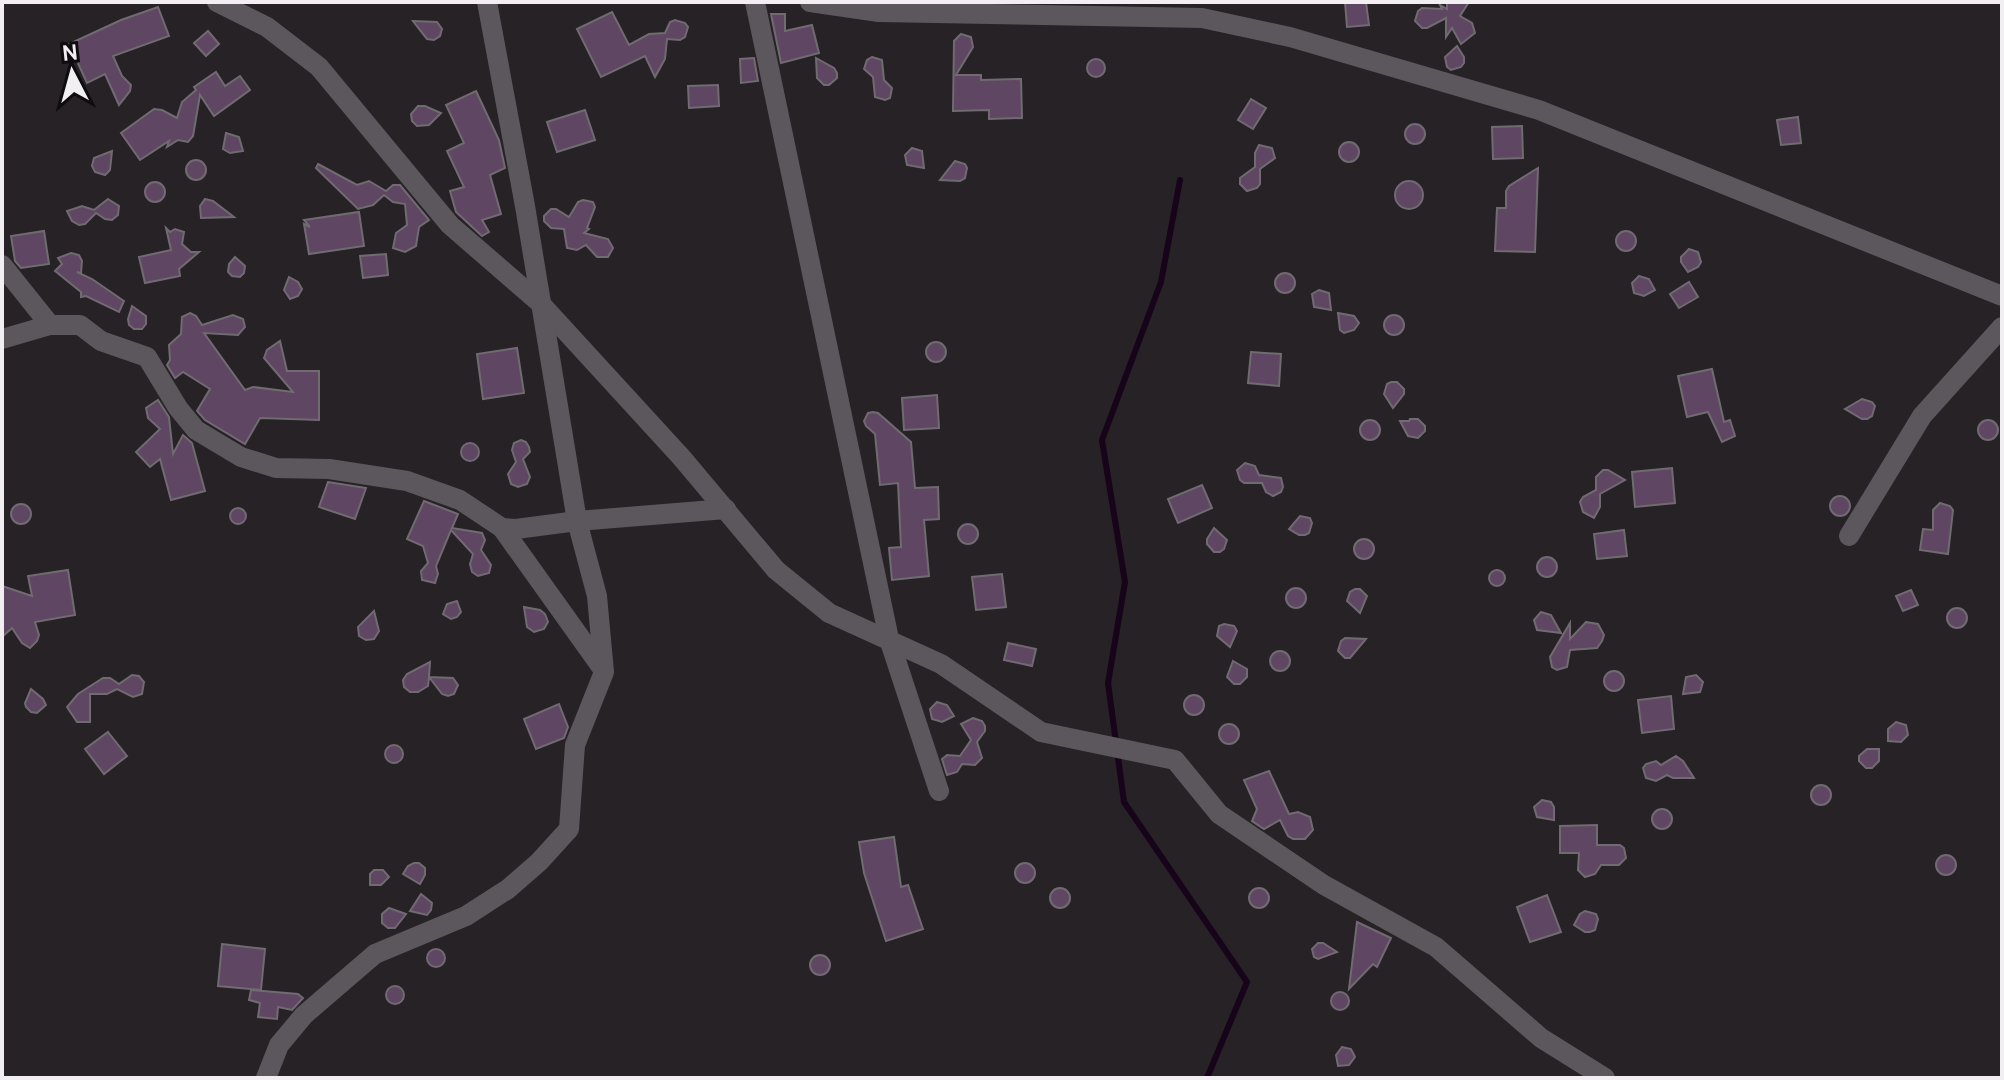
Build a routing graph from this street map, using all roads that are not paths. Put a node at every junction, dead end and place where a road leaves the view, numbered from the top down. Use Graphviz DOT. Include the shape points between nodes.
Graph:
graph roads {
  1 [pos="217,2"];
  2 [pos="487,2"];
  3 [pos="755,2"];
  4 [pos="810,2"];
  5 [pos="2,265"];
  6 [pos="2002,296"];
  7 [pos="540,303"];
  8 [pos="50,325"];
  9 [pos="2002,327"];
  10 [pos="2,339"];
  11 [pos="726,509"];
  12 [pos="577,521"];
  13 [pos="502,528"];
  14 [pos="1849,536"];
  15 [pos="889,639"];
  16 [pos="604,672"];
  17 [pos="939,791"];
  18 [pos="266,1078"];
  19 [pos="1605,1078"];
  1 -- 7 [label="street" via="267,27 319,67 450,225"];
  2 -- 7 [label="street"];
  3 -- 15 [label="street"];
  4 -- 6 [label="street" via="879,12 1202,18 1290,37 1539,110"];
  5 -- 8 [label="street"];
  7 -- 11 [label="street"];
  7 -- 12 [label="street"];
  8 -- 10 [label="street"];
  8 -- 13 [label="street" via="80,325 101,341 147,357 196,430 241,457 276,468 329,469 407,481 460,500"];
  9 -- 14 [label="street" via="1922,416"];
  11 -- 12 [label="street"];
  11 -- 15 [label="street" via="776,570 829,613"];
  12 -- 13 [label="street"];
  12 -- 16 [label="street" via="597,596"];
  13 -- 16 [label="street"];
  15 -- 17 [label="street"];
  15 -- 19 [label="street" via="941,664 1041,732 1175,760 1219,814 1324,885 1436,947 1541,1038"];
  16 -- 18 [label="street" via="575,745 569,829 508,889 466,916 375,954 304,1015 279,1045"];
}
